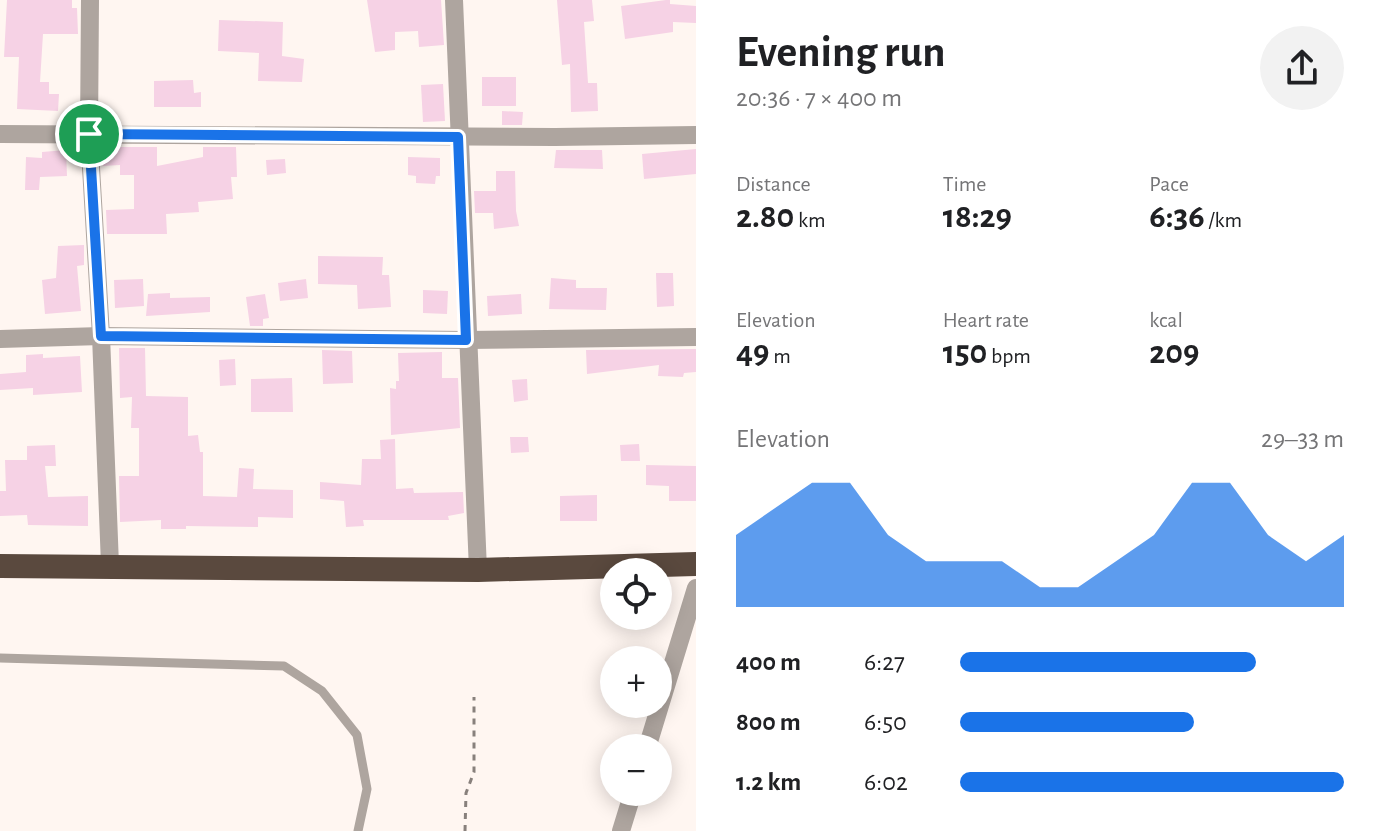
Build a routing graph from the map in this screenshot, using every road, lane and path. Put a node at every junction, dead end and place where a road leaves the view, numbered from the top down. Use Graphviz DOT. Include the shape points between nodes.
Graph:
graph roads {
  1 [pos="90,0"];
  2 [pos="454,0"];
  3 [pos="0,134"];
  4 [pos="89,134"];
  5 [pos="696,135"];
  6 [pos="458,137"];
  7 [pos="101,336"];
  8 [pos="696,337"];
  9 [pos="0,339"];
  10 [pos="466,340"];
  11 [pos="696,564"];
  12 [pos="110,565"];
  13 [pos="0,566"];
  14 [pos="478,570"];
  15 [pos="696,588"];
  16 [pos="0,658"];
  17 [pos="474,697"];
  18 [pos="651,734"];
  19 [pos="629,806"];
  20 [pos="358,831"];
  21 [pos="465,831"];
  22 [pos="621,831"];
  1 -- 4 [label="street"];
  2 -- 6 [label="street"];
  3 -- 4 [label="street"];
  4 -- 6 [label="street"];
  4 -- 7 [label="street"];
  5 -- 6 [label="street"];
  6 -- 10 [label="street"];
  7 -- 9 [label="street"];
  7 -- 10 [label="street"];
  7 -- 12 [label="street"];
  8 -- 10 [label="street"];
  10 -- 14 [label="street"];
  11 -- 14 [label="highway"];
  12 -- 13 [label="highway"];
  12 -- 14 [label="highway"];
  15 -- 18 [label="street"];
  16 -- 20 [label="lane" via="284,666 322,691 357,735 367,789"];
  17 -- 21 [label="path" via="474,772 466,793"];
  19 -- 22 [label="street"];
}
